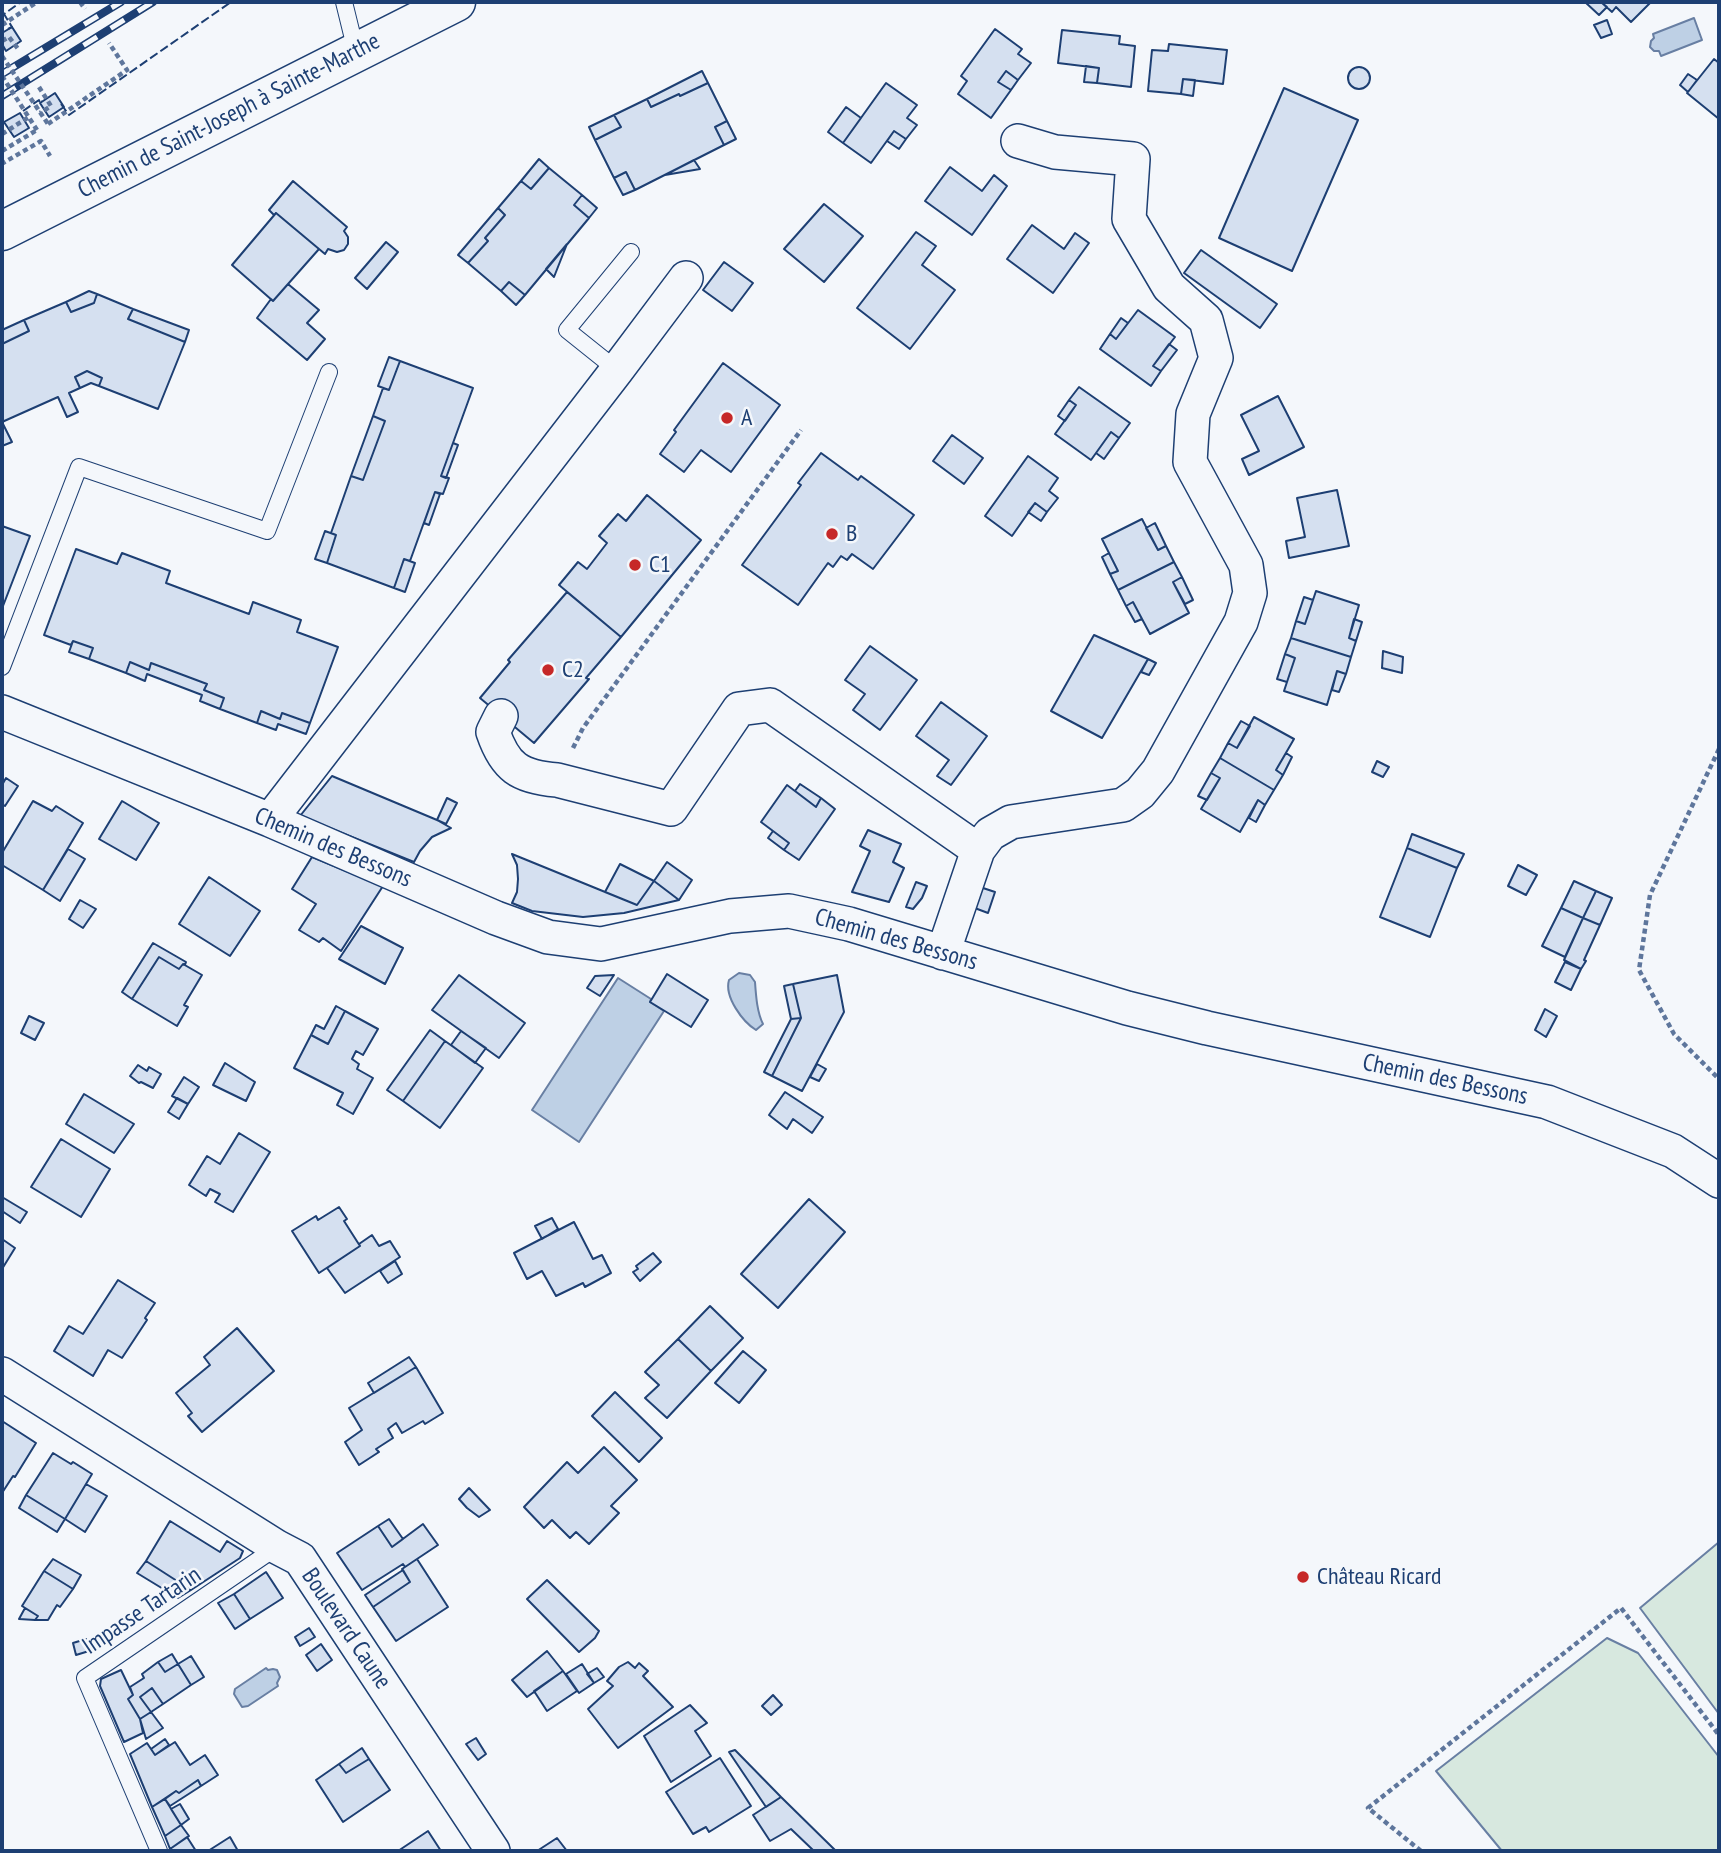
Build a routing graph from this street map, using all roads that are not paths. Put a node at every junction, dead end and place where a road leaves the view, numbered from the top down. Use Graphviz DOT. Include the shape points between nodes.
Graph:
graph roads {
  1 [pos="344,2"];
  2 [pos="456,2"];
  3 [pos="356,51"];
  4 [pos="1018,141"];
  5 [pos="2,231"];
  6 [pos="631,252"];
  7 [pos="686,278"];
  8 [pos="617,370"];
  9 [pos="328,372"];
  10 [pos="2,667"];
  11 [pos="2,712"];
  12 [pos="501,716"];
  13 [pos="270,820"];
  14 [pos="978,850"];
  15 [pos="943,953"];
  16 [pos="1719,1181"];
  17 [pos="2,1374"];
  18 [pos="276,1548"];
  19 [pos="159,1851"];
  20 [pos="493,1851"];
  1 -- 3 [label="lane"];
  2 -- 3 [label="main road, Chemin de Saint-Joseph à Sainte-Marthe"];
  3 -- 5 [label="main road, Chemin de Saint-Joseph à Sainte-Marthe"];
  4 -- 14 [label="street" via="1055,152 1133,159 1129,219 1169,287 1206,320 1216,358 1193,414 1190,462 1246,565 1250,593 1241,622 1158,771 1140,793 1123,806 1011,822 990,834"];
  6 -- 8 [label="lane" via="567,330"];
  7 -- 8 [label="street"];
  8 -- 13 [label="street"];
  9 -- 10 [label="lane" via="267,531 79,467"];
  11 -- 13 [label="street, Chemin des Bessons"];
  12 -- 14 [label="street" via="492,732 499,751 525,774 671,809 739,709 770,705"];
  13 -- 15 [label="street, Chemin des Bessons" via="548,937 601,944 730,916 789,911"];
  14 -- 15 [label="street"];
  15 -- 16 [label="street, Chemin des Bessons" via="1180,1022 1547,1102 1673,1151"];
  17 -- 18 [label="street, Boulevard Caune"];
  18 -- 19 [label="lane, Impasse Tartarin" via="85,1678"];
  18 -- 20 [label="street, Boulevard Caune" via="300,1559"];
}
